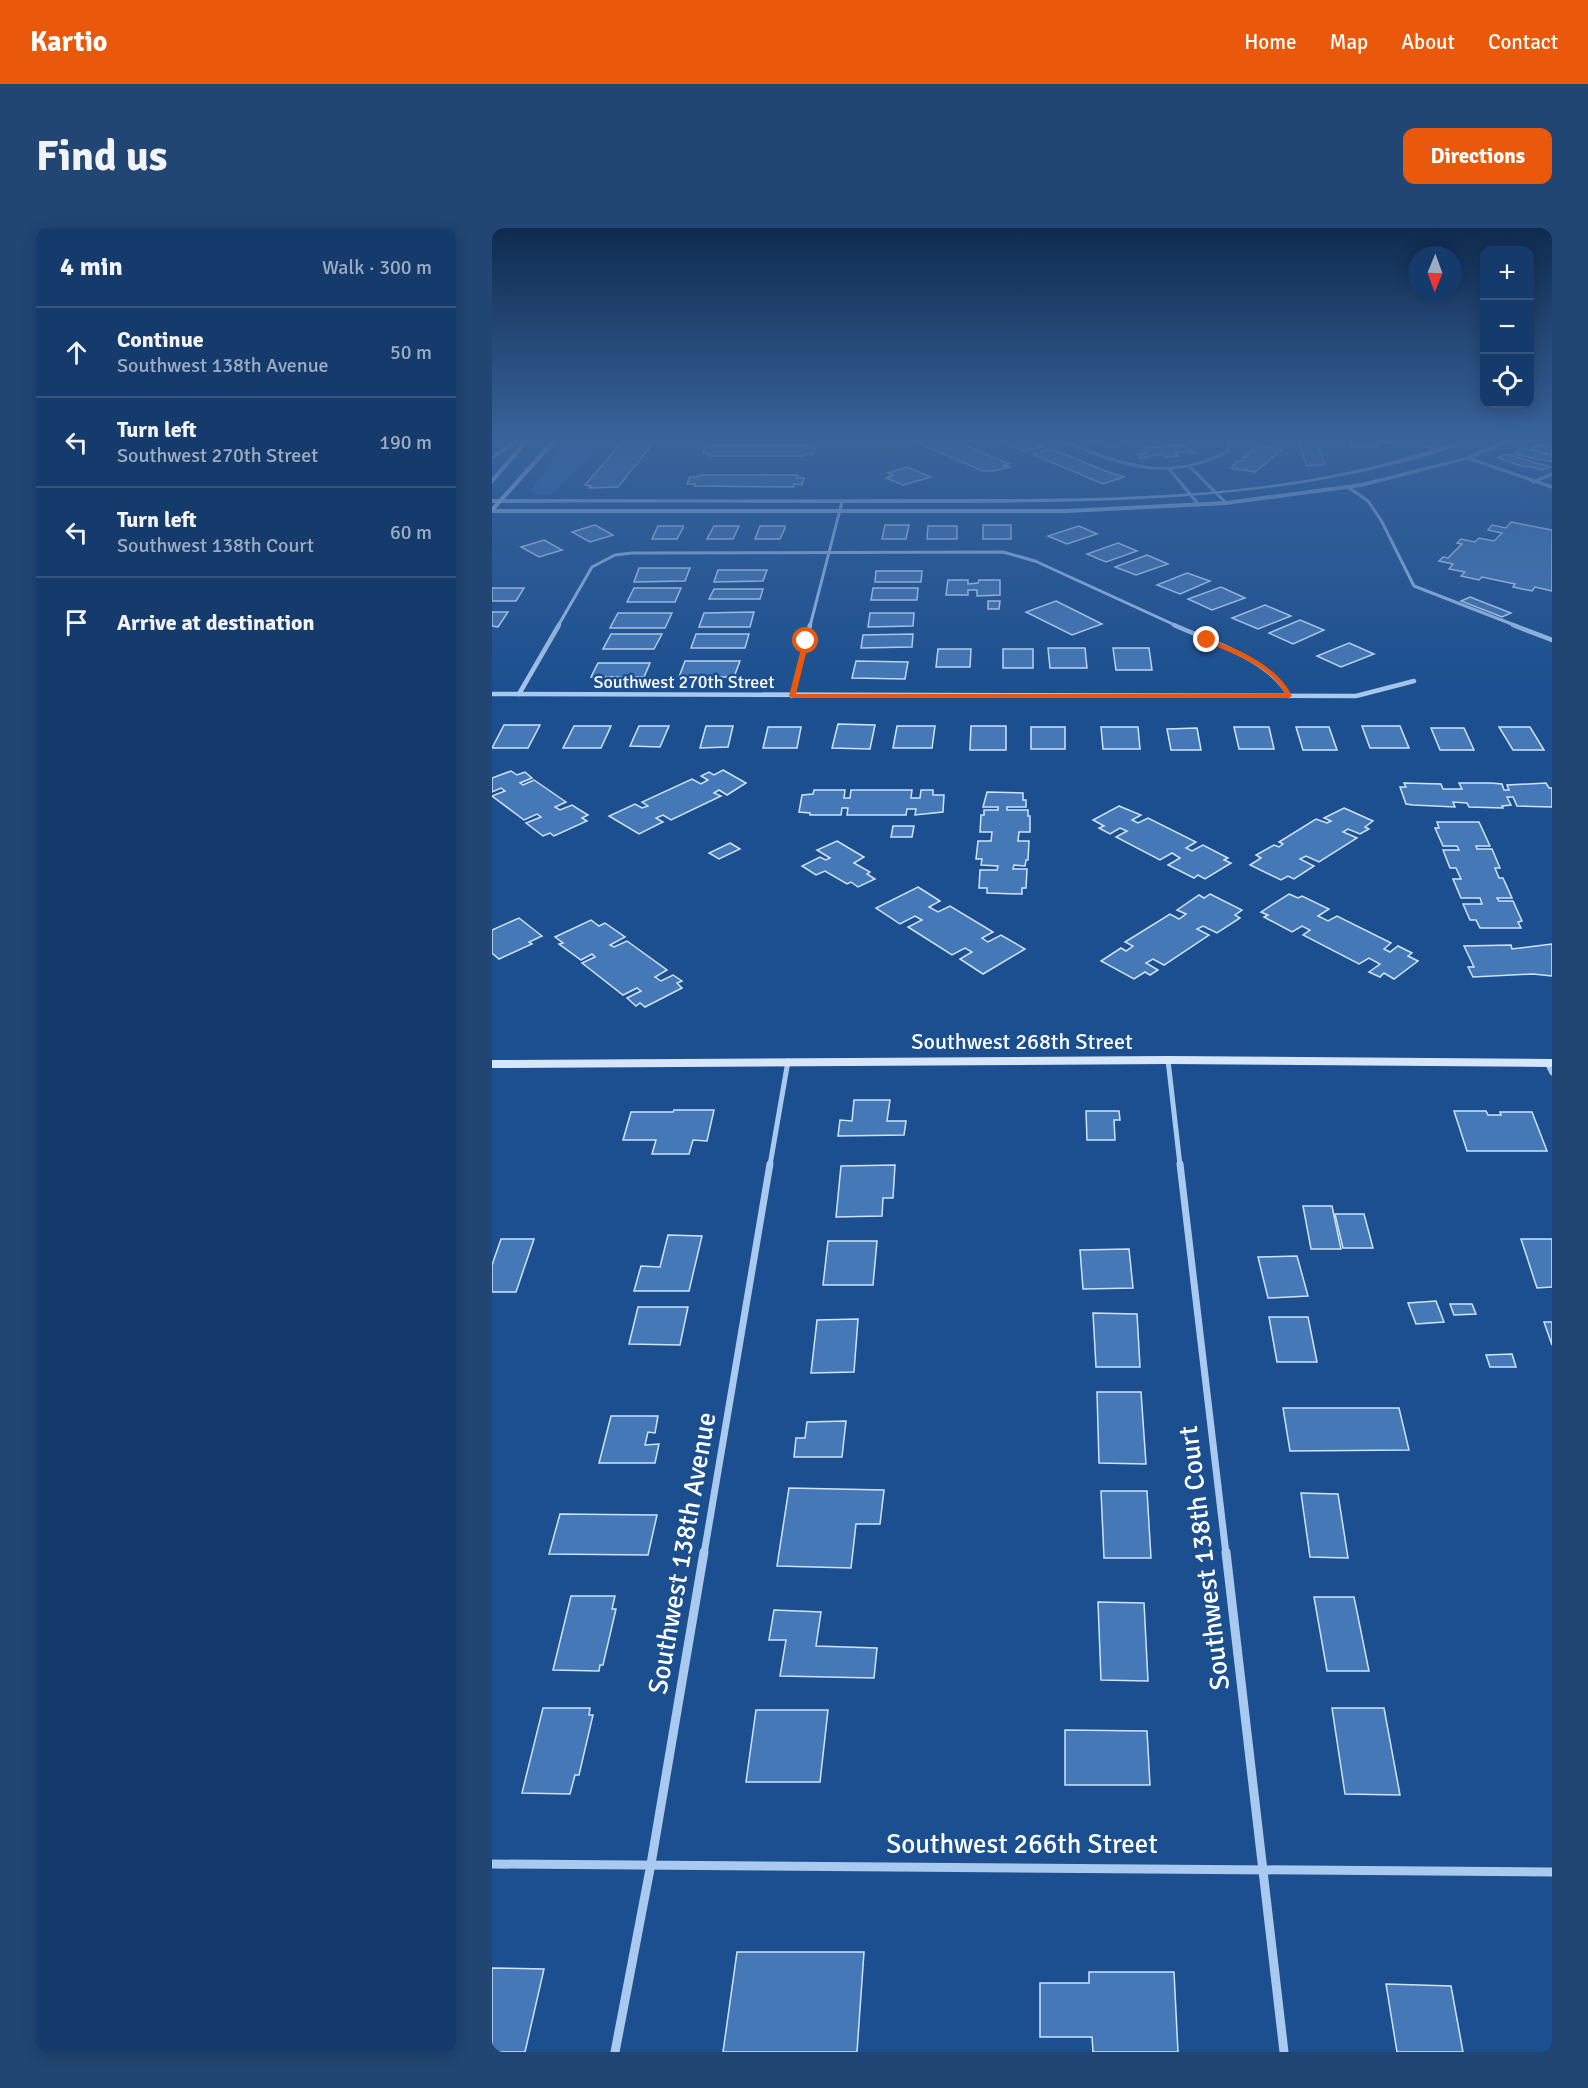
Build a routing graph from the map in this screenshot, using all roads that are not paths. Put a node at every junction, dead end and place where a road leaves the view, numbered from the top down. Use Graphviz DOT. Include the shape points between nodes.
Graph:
graph roads {
  1 [pos="835,526"];
  2 [pos="1384,526"];
  3 [pos="829,553"];
  4 [pos="1552,640"];
  5 [pos="1414,681"];
  6 [pos="492,694"];
  7 [pos="519,694"];
  8 [pos="792,696"];
  9 [pos="1289,696"];
  10 [pos="1168,1060"];
  11 [pos="788,1061"];
  12 [pos="492,1064"];
  13 [pos="1550,1066"];
  14 [pos="492,1864"];
  15 [pos="651,1864"];
  16 [pos="1262,1869"];
  17 [pos="1552,1872"];
  18 [pos="615,2052"];
  19 [pos="1284,2052"];
  1 -- 3 [label="street"];
  2 -- 4 [label="street" via="1414,586"];
  3 -- 7 [label="street" via="615,555 592,567"];
  3 -- 8 [label="street"];
  3 -- 9 [label="street" via="1017,554 1255,662 1283,684"];
  5 -- 9 [label="street, Southwest 270th Street" via="1356,696"];
  6 -- 7 [label="street, Southwest 270th Street"];
  7 -- 8 [label="street, Southwest 270th Street"];
  8 -- 9 [label="street, Southwest 270th Street"];
  10 -- 11 [label="main road, Southwest 268th Street"];
  10 -- 13 [label="main road, Southwest 268th Street"];
  10 -- 16 [label="street, Southwest 138th Court"];
  11 -- 12 [label="main road, Southwest 268th Street"];
  11 -- 15 [label="street, Southwest 138th Avenue"];
  14 -- 15 [label="street, Southwest 266th Street"];
  15 -- 16 [label="street, Southwest 266th Street"];
  15 -- 18 [label="street, Southwest 138th Avenue"];
  16 -- 17 [label="street, Southwest 266th Street"];
  16 -- 19 [label="street, Southwest 138th Court"];
}
